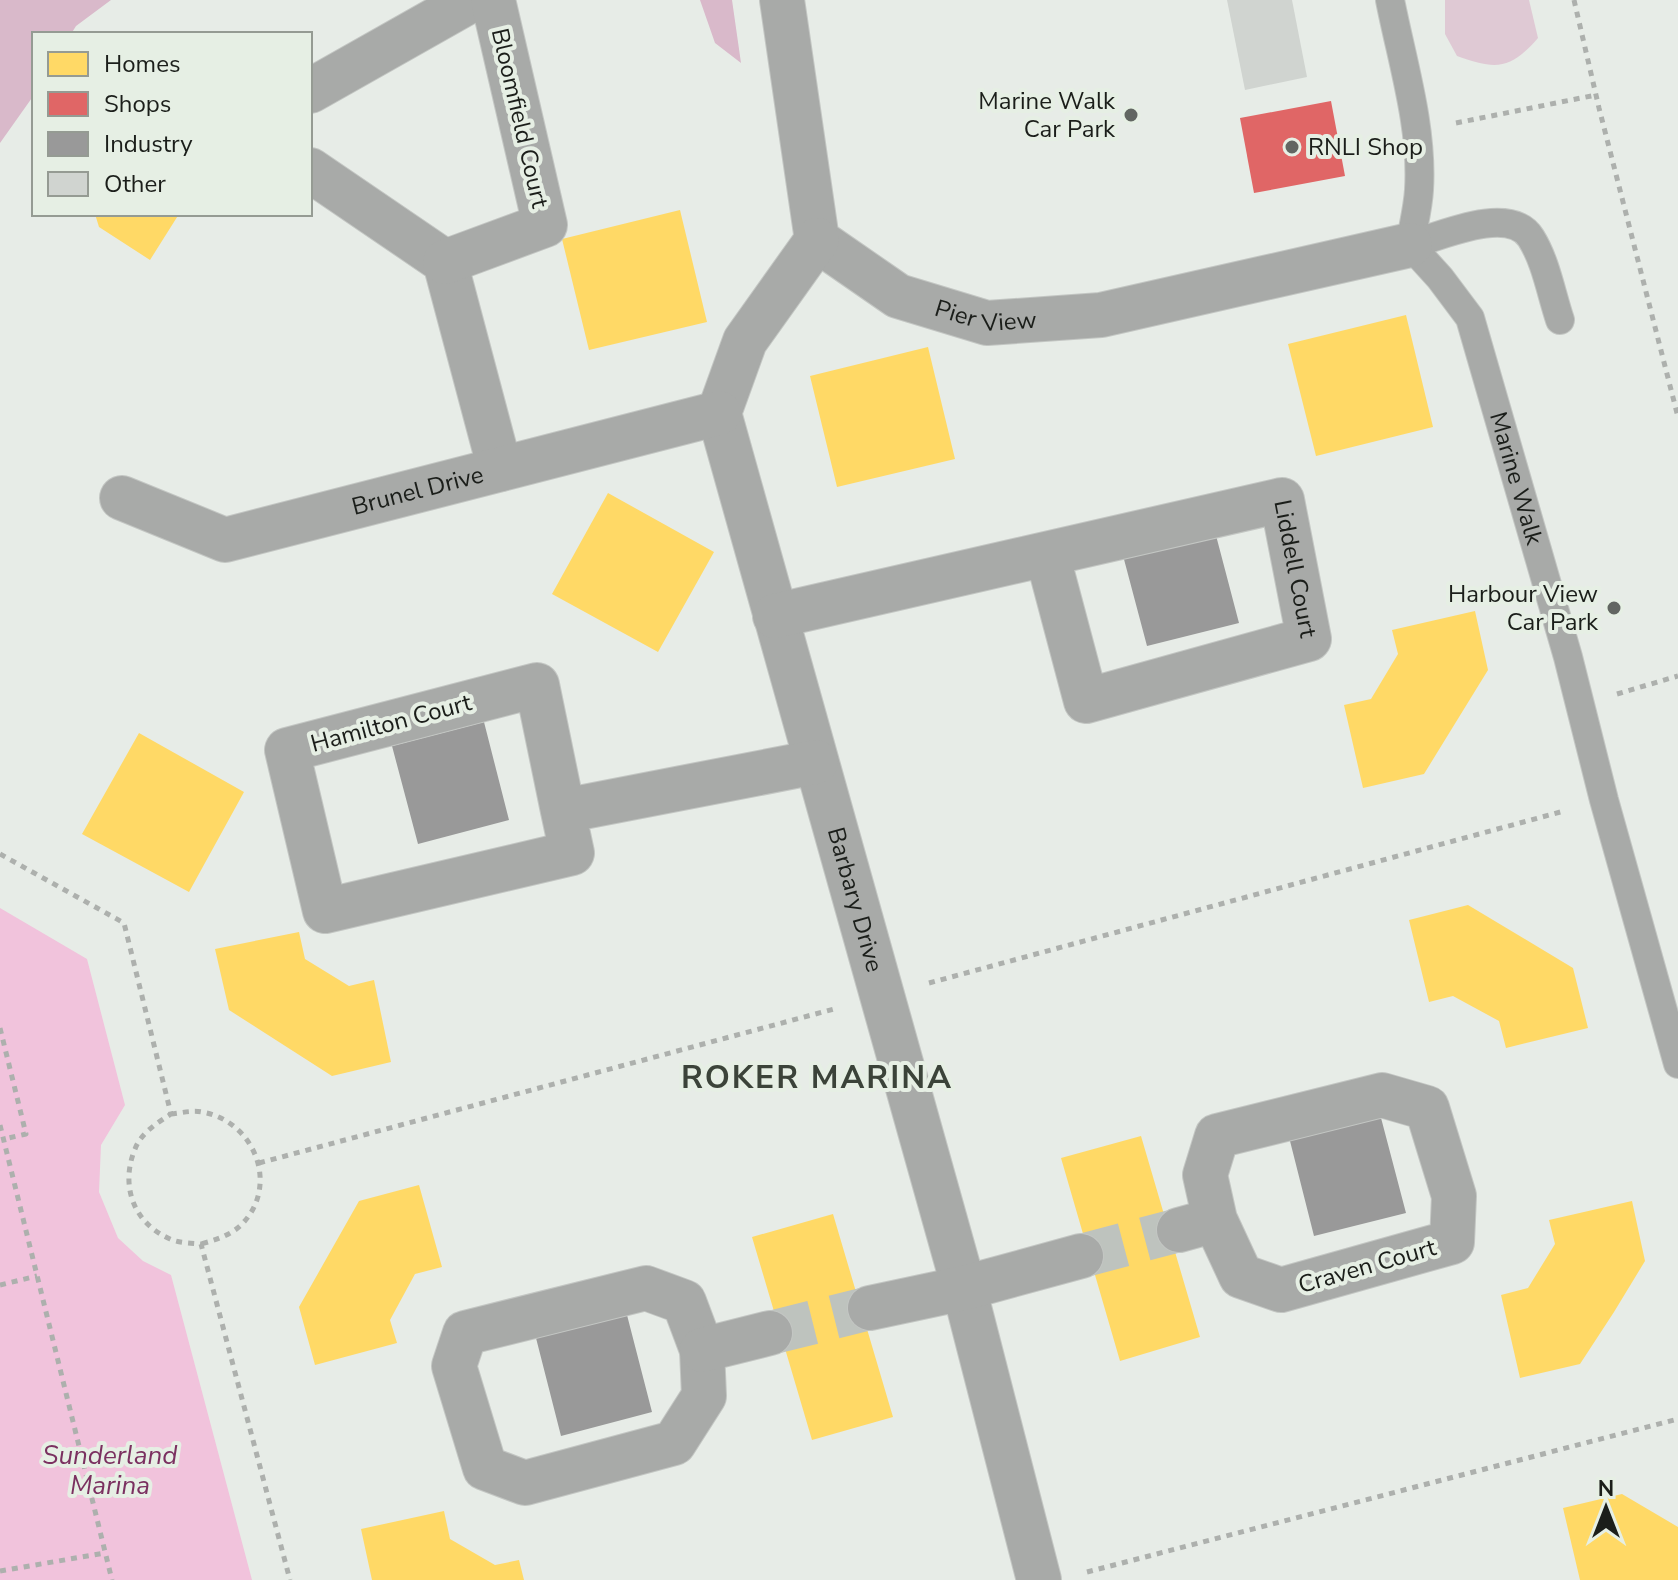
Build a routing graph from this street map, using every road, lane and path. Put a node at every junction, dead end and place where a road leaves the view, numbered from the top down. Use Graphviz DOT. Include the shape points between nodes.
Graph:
graph roads {
  1 [pos="471,0"];
  2 [pos="493,0"];
  3 [pos="782,0"];
  4 [pos="1390,0"];
  5 [pos="1574,0"];
  6 [pos="312,90"];
  7 [pos="1596,95"];
  8 [pos="1416,131"];
  9 [pos="312,171"];
  10 [pos="817,240"];
  11 [pos="1410,245"];
  12 [pos="445,262"];
  13 [pos="1560,320"];
  14 [pos="719,413"];
  15 [pos="1678,417"];
  16 [pos="500,469"];
  17 [pos="122,498"];
  18 [pos="1047,554"];
  19 [pos="775,616"];
  20 [pos="1678,676"];
  21 [pos="1580,705"];
  22 [pos="816,762"];
  23 [pos="563,811"];
  24 [pos="0,854"];
  25 [pos="0,1028"];
  26 [pos="1678,1064"];
  27 [pos="171,1114"];
  28 [pos="0,1125"];
  29 [pos="4,1139"];
  30 [pos="1197,1225"];
  31 [pos="201,1244"];
  32 [pos="1081,1256"];
  33 [pos="37,1276"];
  34 [pos="0,1285"];
  35 [pos="964,1288"];
  36 [pos="870,1308"];
  37 [pos="770,1333"];
  38 [pos="702,1350"];
  39 [pos="1678,1419"];
  40 [pos="106,1553"];
  41 [pos="0,1571"];
  42 [pos="1056,1578"];
  43 [pos="112,1580"];
  44 [pos="290,1580"];
  1 -- 6 [label="street, Bloomfield Court"];
  2 -- 12 [label="street, Bloomfield Court" via="545,225"];
  3 -- 10 [label="street"];
  4 -- 8 [label="lane"];
  5 -- 7 [label="path"];
  7 -- 8 [label="path"];
  7 -- 15 [label="path"];
  8 -- 11 [label="lane" via="1419,191"];
  9 -- 12 [label="street"];
  10 -- 11 [label="street, Pier View" via="898,296 987,323 1101,315"];
  10 -- 14 [label="street" via="745,341"];
  11 -- 13 [label="lane" via="1497,221 1516,225 1530,235 1539,253"];
  11 -- 21 [label="lane, Marine Walk" via="1470,318"];
  12 -- 16 [label="street"];
  14 -- 16 [label="street, Brunel Drive"];
  14 -- 19 [label="street, Barbary Drive"];
  16 -- 17 [label="street, Brunel Drive" via="225,540"];
  18 -- 18 [label="street, Liddell Court" via="1282,500 1309,639 1086,701"];
  18 -- 19 [label="street, Liddell Court"];
  19 -- 22 [label="street, Barbary Drive"];
  20 -- 21 [label="path"];
  21 -- 26 [label="lane, Marine Walk"];
  22 -- 23 [label="street"];
  22 -- 35 [label="street, Barbary Drive"];
  23 -- 23 [label="street, Hamilton Court" via="572,853 325,911 287,750 537,685"];
  24 -- 27 [label="path" via="124,923"];
  25 -- 29 [label="path" via="26,1134"];
  27 -- 31 [label="path" via="135,1147 128,1180 131,1199 153,1230"];
  27 -- 31 [label="path" via="200,1111 222,1117 253,1145 259,1163 256,1205 240,1226"];
  28 -- 29 [label="path"];
  29 -- 33 [label="path"];
  30 -- 30 [label="street, Craven Court" via="1217,1136 1382,1095 1427,1108 1454,1196 1452,1242 1281,1290 1241,1276"];
  31 -- 44 [label="path"];
  32 -- 35 [label="street"];
  33 -- 34 [label="path"];
  33 -- 40 [label="path"];
  35 -- 36 [label="street"];
  35 -- 42 [label="street, Barbary Drive"];
  37 -- 38 [label="street"];
  38 -- 38 [label="street" via="704,1396 674,1443 525,1483 485,1468 454,1366 465,1333 646,1288 684,1302"];
  39 -- 42 [label="path"];
  40 -- 41 [label="path"];
  40 -- 43 [label="path"];
}
